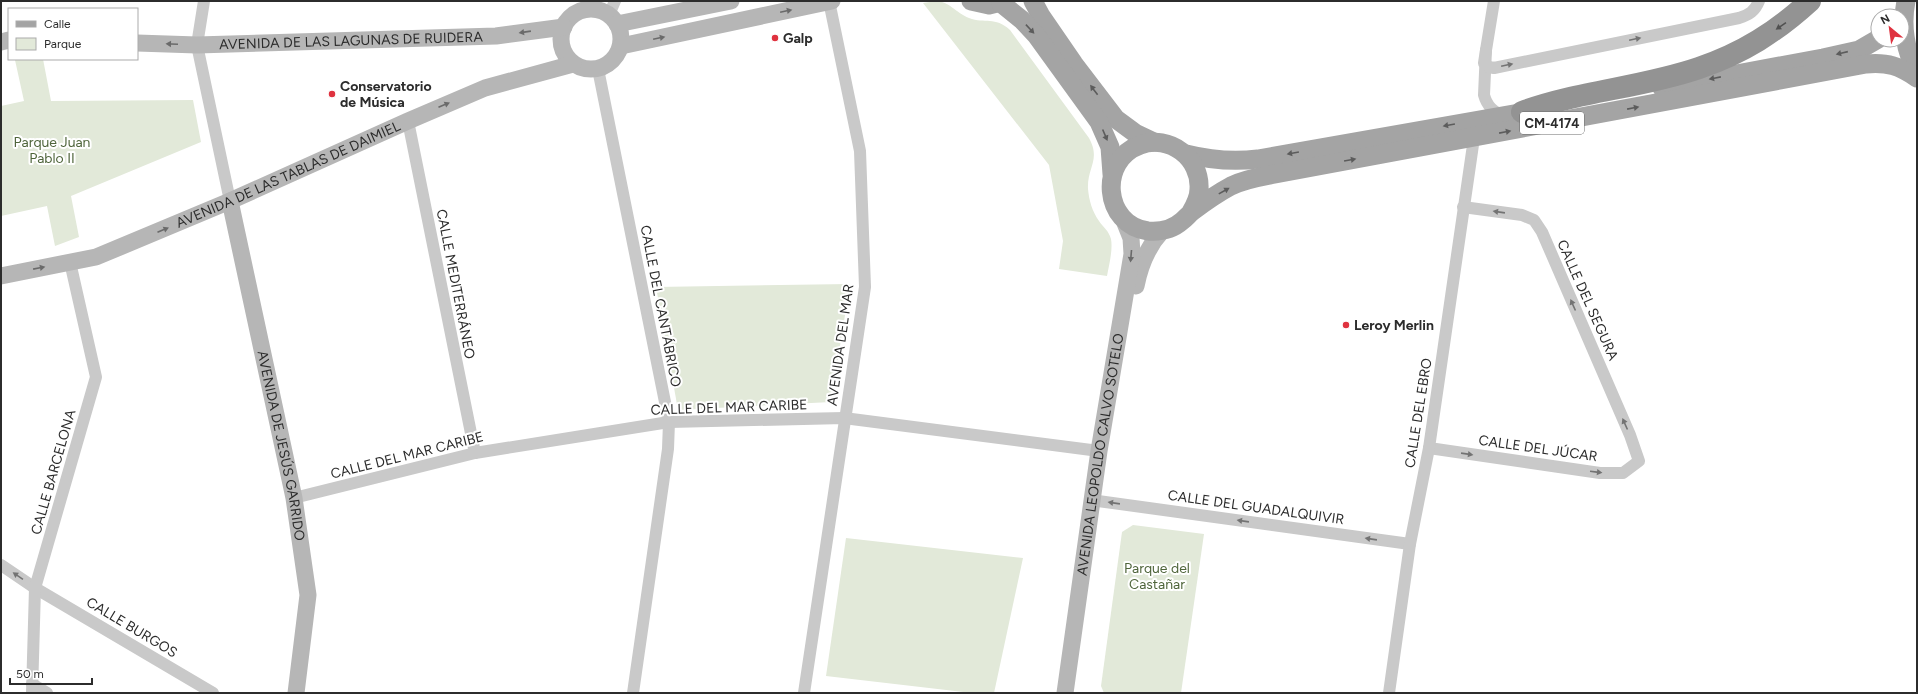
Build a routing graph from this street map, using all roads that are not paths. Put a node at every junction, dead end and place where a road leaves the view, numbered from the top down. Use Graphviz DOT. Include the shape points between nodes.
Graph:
graph roads {
  1 [pos="204,1"];
  2 [pos="731,1"];
  3 [pos="831,1"];
  4 [pos="971,1"];
  5 [pos="1033,1"];
  6 [pos="1494,1"];
  7 [pos="1759,1"];
  8 [pos="1810,1"];
  9 [pos="1003,2"];
  10 [pos="614,13"];
  11 [pos="564,27"];
  12 [pos="138,42"];
  13 [pos="1870,44"];
  14 [pos="197,45"];
  15 [pos="621,46"];
  16 [pos="1908,48"];
  17 [pos="573,64"];
  18 [pos="1485,65"];
  19 [pos="598,69"];
  20 [pos="1917,77"];
  21 [pos="1513,114"];
  22 [pos="408,120"];
  23 [pos="1474,138"];
  24 [pos="1154,142"];
  25 [pos="1186,154"];
  26 [pos="1112,174"];
  27 [pos="230,202"];
  28 [pos="1463,207"];
  29 [pos="1191,212"];
  30 [pos="1123,218"];
  31 [pos="1162,231"];
  32 [pos="70,262"];
  33 [pos="1,276"];
  34 [pos="844,418"];
  35 [pos="669,422"];
  36 [pos="1428,448"];
  37 [pos="1100,451"];
  38 [pos="475,453"];
  39 [pos="1639,461"];
  40 [pos="294,498"];
  41 [pos="1098,501"];
  42 [pos="1410,544"];
  43 [pos="1,565"];
  44 [pos="36,588"];
  45 [pos="32,688"];
  46 [pos="47,693"];
  47 [pos="213,693"];
  48 [pos="296,693"];
  49 [pos="633,693"];
  50 [pos="804,693"];
  51 [pos="1065,693"];
  52 [pos="1072,693"];
  53 [pos="1388,693"];
  1 -- 14 [label="street"];
  2 -- 10 [label="main road"];
  15 -- 3 [label="main road, one-way"];
  3 -- 34 [label="street, AVENIDA DEL MAR" via="860,151 865,287"];
  4 -- 9 [label="main road" via="989,5"];
  24 -- 5 [label="main road, one-way" via="1135,133 1116,119 1074,64"];
  6 -- 18 [label="street" via="1483,61"];
  18 -- 7 [label="street, one-way" via="1494,68 1739,18 1755,10"];
  8 -- 21 [label="highway, one-way" via="1785,24 1755,43 1699,68 1566,98"];
  9 -- 26 [label="main road, one-way" via="1036,35 1099,122 1110,147"];
  10 -- 11 [label="main road" via="588,9 572,16"];
  10 -- 15 [label="main road" via="621,34"];
  11 -- 14 [label="main road, AVENIDA DE LAS LAGUNAS DE RUIDERA, one-way" via="496,36"];
  11 -- 17 [label="main road" via="562,47 566,57"];
  14 -- 12 [label="main road, AVENIDA DE LAS LAGUNAS DE RUIDERA, one-way"];
  13 -- 21 [label="main road, CM-4174, one-way" via="1859,50 1823,58"];
  14 -- 27 [label="street"];
  15 -- 19 [label="main road" via="609,64"];
  16 -- 20 [label="main road, CM-4174"];
  17 -- 19 [label="main road" via="586,69"];
  22 -- 17 [label="main road, AVENIDA DE LAS TABLAS DE DAIMIEL, one-way" via="485,88"];
  18 -- 21 [label="street" via="1486,101 1493,111"];
  19 -- 35 [label="street, CALLE DEL CANTÁBRICO"];
  23 -- 20 [label="main road, CM-4174, one-way" via="1866,64 1883,63 1898,67"];
  21 -- 25 [label="main road, CM-4174, one-way" via="1258,159 1212,160"];
  22 -- 27 [label="main road, AVENIDA DE LAS TABLAS DE DAIMIEL"];
  22 -- 38 [label="street, CALLE MEDITERRÁNEO"];
  23 -- 28 [label="street, CALLE DEL EBRO"];
  29 -- 23 [label="main road, CM-4174, one-way" via="1216,195 1248,180"];
  24 -- 25 [label="main road" via="1166,143"];
  24 -- 26 [label="main road" via="1129,150 1118,160"];
  25 -- 29 [label="main road" via="1194,164 1198,176 1197,201"];
  26 -- 30 [label="main road" via="1111,198"];
  32 -- 27 [label="main road, AVENIDA DE LAS TABLAS DE DAIMIEL, one-way" via="96,257"];
  27 -- 40 [label="main road, AVENIDA DE JESÚS GARRIDO"];
  28 -- 36 [label="street, CALLE DEL EBRO"];
  39 -- 28 [label="street, CALLE DEL SEGURA, one-way" via="1542,232 1534,220 1522,215"];
  29 -- 31 [label="main road" via="1183,221"];
  30 -- 31 [label="main road" via="1134,226 1148,231"];
  30 -- 37 [label="main road, AVENIDA LEOPOLDO CALVO SOTELO, one-way" via="1131,238 1132,254"];
  31 -- 41 [label="main road, AVENIDA LEOPOLDO CALVO SOTELO" via="1153,240 1138,273"];
  33 -- 32 [label="main road, AVENIDA DE LAS TABLAS DE DAIMIEL, one-way"];
  32 -- 44 [label="street, CALLE BARCELONA" via="96,377"];
  34 -- 35 [label="street, CALLE DEL MAR CARIBE"];
  34 -- 37 [label="street, CALLE DEL MAR CARIBE"];
  34 -- 50 [label="street, AVENIDA DEL MAR"];
  35 -- 38 [label="street, CALLE DEL MAR CARIBE"];
  35 -- 49 [label="street, CALLE DEL CANTÁBRICO" via="668,449"];
  36 -- 39 [label="street, CALLE DEL JÚCAR, one-way" via="1600,473 1623,473"];
  36 -- 42 [label="street, CALLE DEL EBRO"];
  37 -- 51 [label="main road, AVENIDA LEOPOLDO CALVO SOTELO"];
  38 -- 40 [label="street, CALLE DEL MAR CARIBE"];
  40 -- 48 [label="main road, AVENIDA DE JESÚS GARRIDO" via="308,595"];
  42 -- 41 [label="street, CALLE DEL GUADALQUIVIR, one-way"];
  41 -- 52 [label="main road, AVENIDA LEOPOLDO CALVO SOTELO"];
  42 -- 53 [label="street, CALLE DEL EBRO"];
  44 -- 43 [label="street, CALLE BURGOS, one-way"];
  44 -- 45 [label="street, CALLE BARCELONA"];
  44 -- 47 [label="street, CALLE BURGOS"];
  45 -- 46 [label="street"];
}
